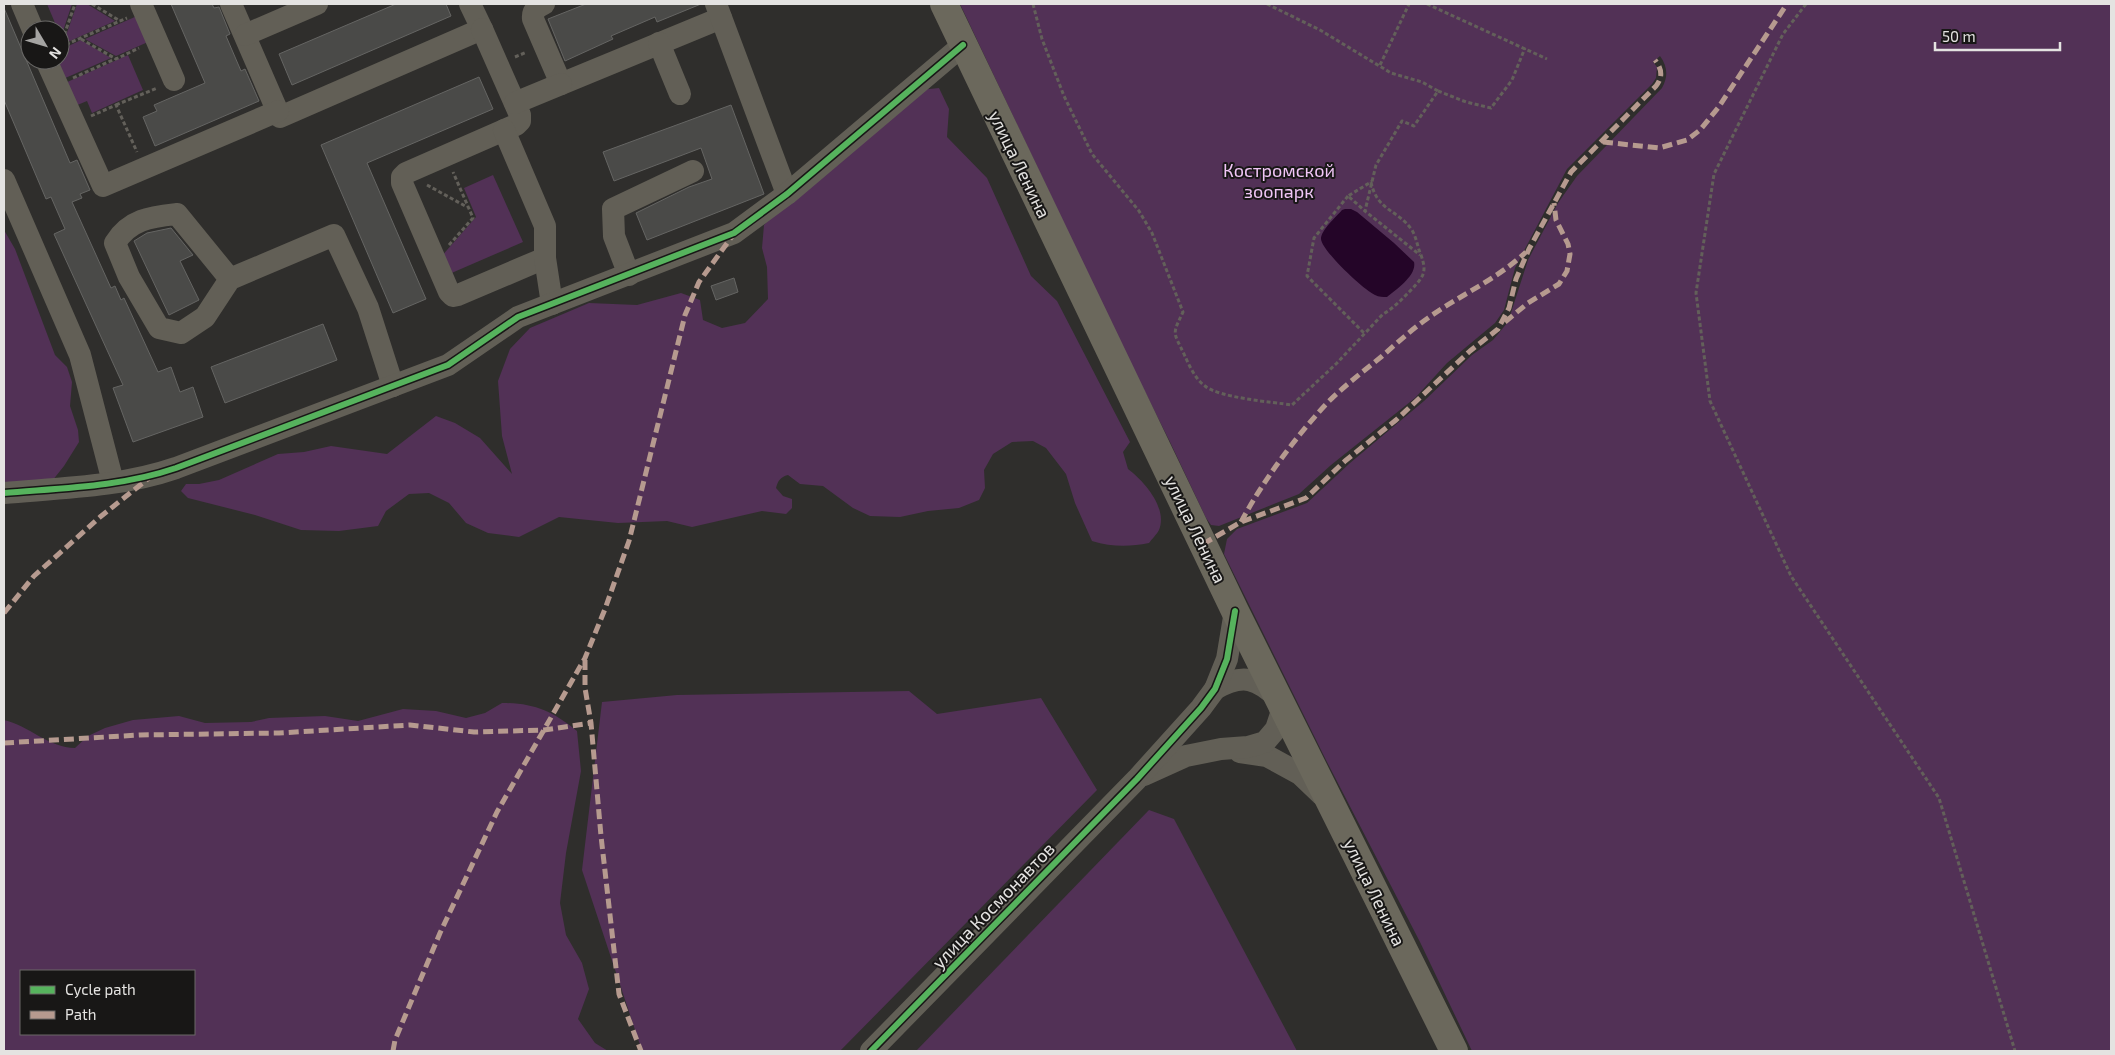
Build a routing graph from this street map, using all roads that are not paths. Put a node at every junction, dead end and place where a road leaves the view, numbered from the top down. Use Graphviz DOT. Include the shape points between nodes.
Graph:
graph roads {
  1 [pos="22,4"];
  2 [pos="231,4"];
  3 [pos="317,4"];
  4 [pos="470,4"];
  5 [pos="544,4"];
  6 [pos="944,4"];
  7 [pos="142,7"];
  8 [pos="719,11"];
  9 [pos="29,20"];
  10 [pos="482,29"];
  11 [pos="245,35"];
  12 [pos="660,43"];
  13 [pos="963,45"];
  14 [pos="50,70"];
  15 [pos="174,80"];
  16 [pos="561,84"];
  17 [pos="680,94"];
  18 [pos="515,104"];
  19 [pos="278,111"];
  20 [pos="504,130"];
  21 [pos="693,171"];
  22 [pos="4,180"];
  23 [pos="787,194"];
  24 [pos="545,258"];
  25 [pos="629,275"];
  26 [pos="230,279"];
  27 [pos="552,304"];
  28 [pos="393,386"];
  29 [pos="113,482"];
  30 [pos="4,493"];
  31 [pos="1235,611"];
  32 [pos="1215,688"];
  33 [pos="1279,699"];
  34 [pos="1221,749"];
  35 [pos="1137,779"];
  36 [pos="1332,806"];
  37 [pos="870,1051"];
  38 [pos="1454,1051"];
  1 -- 9 [label="street"];
  2 -- 11 [label="street"];
  3 -- 11 [label="street"];
  4 -- 10 [label="street"];
  5 -- 16 [label="street" via="532,14"];
  6 -- 13 [label="main road, улица Ленина"];
  7 -- 15 [label="street"];
  8 -- 12 [label="street"];
  8 -- 23 [label="street"];
  10 -- 18 [label="street"];
  10 -- 19 [label="street" via="280,117"];
  11 -- 19 [label="street"];
  12 -- 16 [label="street"];
  12 -- 17 [label="street"];
  13 -- 23 [label="street"];
  13 -- 31 [label="main road, улица Ленина"];
  14 -- 19 [label="street" via="103,186"];
  16 -- 18 [label="street"];
  18 -- 20 [label="street" via="520,120"];
  20 -- 24 [label="street" via="545,226"];
  20 -- 24 [label="street" via="406,173 402,183 453,296"];
  21 -- 25 [label="street" via="613,209 614,236"];
  22 -- 29 [label="street" via="80,355"];
  23 -- 25 [label="street" via="734,233"];
  24 -- 27 [label="street"];
  25 -- 27 [label="street"];
  26 -- 26 [label="street" via="177,214 149,217 123,230 115,243 129,277 159,328 181,334 205,317"];
  26 -- 28 [label="street" via="334,236 368,308"];
  27 -- 28 [label="street" via="518,317 448,365"];
  28 -- 29 [label="street" via="151,477"];
  29 -- 30 [label="street"];
  31 -- 32 [label="street, улица Космонавтов" via="1227,659"];
  31 -- 33 [label="main road, улица Ленина"];
  32 -- 33 [label="street" via="1229,681 1246,679 1263,684"];
  32 -- 35 [label="street, улица Космонавтов"];
  33 -- 34 [label="street" via="1276,729 1264,742"];
  33 -- 36 [label="main road, улица Ленина"];
  34 -- 35 [label="street" via="1186,756"];
  34 -- 36 [label="street" via="1267,756 1300,774"];
  35 -- 37 [label="street, улица Космонавтов"];
  36 -- 38 [label="main road, улица Ленина"];
}
